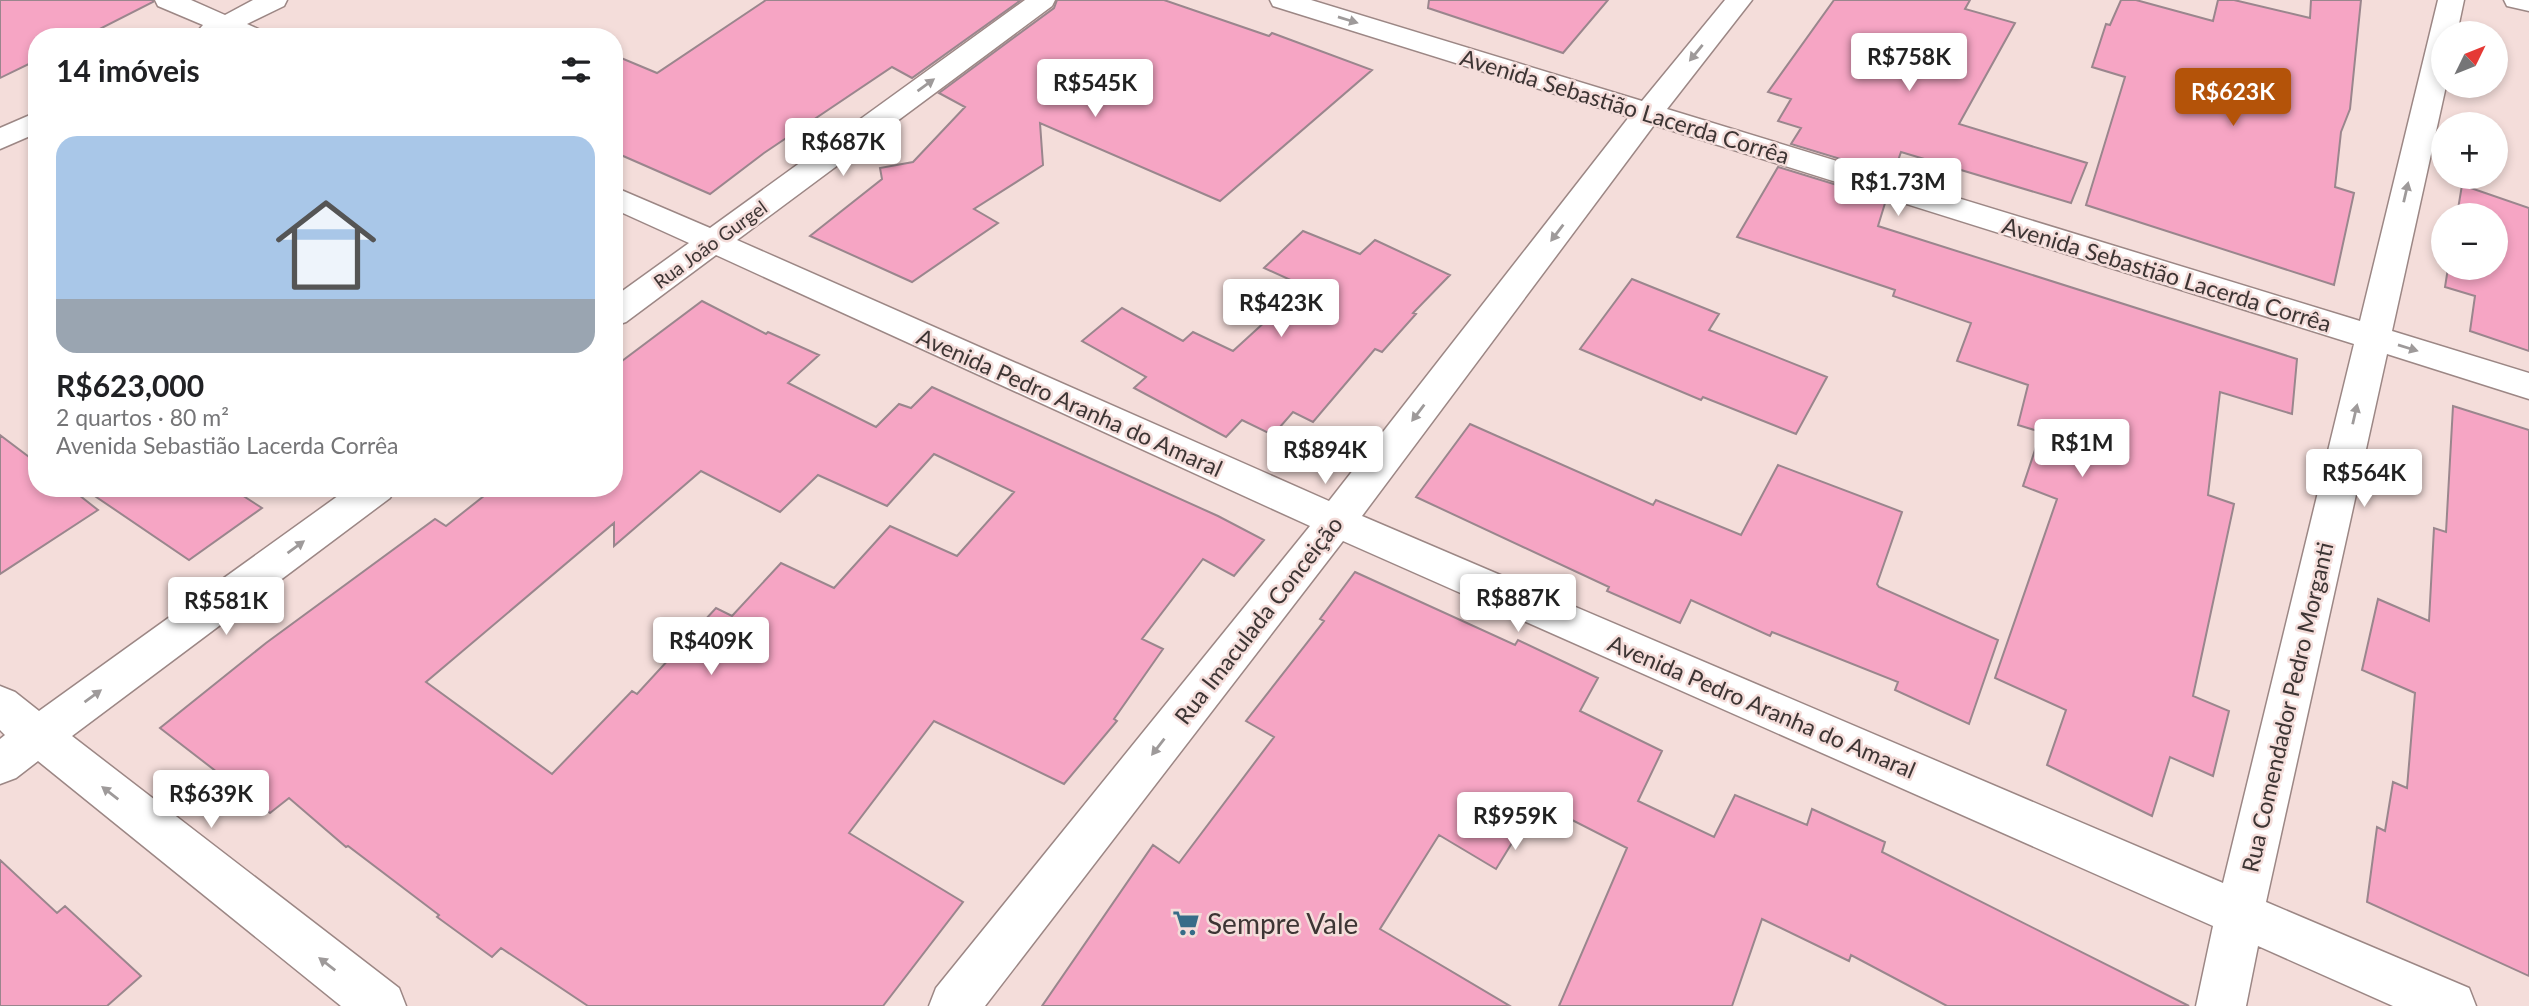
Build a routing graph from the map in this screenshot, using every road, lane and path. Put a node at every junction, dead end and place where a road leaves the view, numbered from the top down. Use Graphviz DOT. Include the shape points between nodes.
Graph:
graph roads {
  1 [pos="168,0"];
  2 [pos="274,0"];
  3 [pos="1042,0"];
  4 [pos="1283,0"];
  5 [pos="1739,0"];
  6 [pos="2451,0"];
  7 [pos="2517,0"];
  8 [pos="2529,3"];
  9 [pos="210,28"];
  10 [pos="220,28"];
  11 [pos="1648,113"];
  12 [pos="28,126"];
  13 [pos="0,140"];
  14 [pos="623,201"];
  15 [pos="713,241"];
  16 [pos="623,307"];
  17 [pos="2373,338"];
  18 [pos="2529,386"];
  19 [pos="365,497"];
  20 [pos="1336,521"];
  21 [pos="0,705"];
  22 [pos="38,737"];
  23 [pos="0,764"];
  24 [pos="2240,914"];
  25 [pos="381,1006"];
  26 [pos="954,1006"];
  27 [pos="2221,1006"];
  28 [pos="2451,1006"];
  1 -- 9 [label="street"];
  2 -- 10 [label="street"];
  15 -- 3 [label="street, Rua João Gurgel, one-way"];
  4 -- 11 [label="street, Avenida Sebastião Lacerda Corrêa, one-way"];
  5 -- 11 [label="street, Rua Imaculada Conceição, one-way"];
  17 -- 6 [label="street, Rua Comendador Pedro Morganti, one-way"];
  7 -- 8 [label="street"];
  11 -- 17 [label="street, Avenida Sebastião Lacerda Corrêa"];
  11 -- 20 [label="street, Rua Imaculada Conceição, one-way"];
  12 -- 13 [label="street"];
  14 -- 15 [label="street, Avenida Pedro Aranha do Amaral"];
  15 -- 16 [label="street, Rua João Gurgel"];
  15 -- 20 [label="street, Avenida Pedro Aranha do Amaral"];
  17 -- 18 [label="street, Avenida Sebastião Lacerda Corrêa, one-way"];
  24 -- 17 [label="street, Rua Comendador Pedro Morganti, one-way"];
  22 -- 19 [label="street, one-way"];
  20 -- 24 [label="street, Avenida Pedro Aranha do Amaral"];
  20 -- 26 [label="street, Rua Imaculada Conceição, one-way"];
  21 -- 22 [label="street"];
  22 -- 23 [label="street"];
  25 -- 22 [label="street, one-way"];
  24 -- 27 [label="street, Rua Comendador Pedro Morganti"];
  24 -- 28 [label="street, Avenida Pedro Aranha do Amaral"];
}
